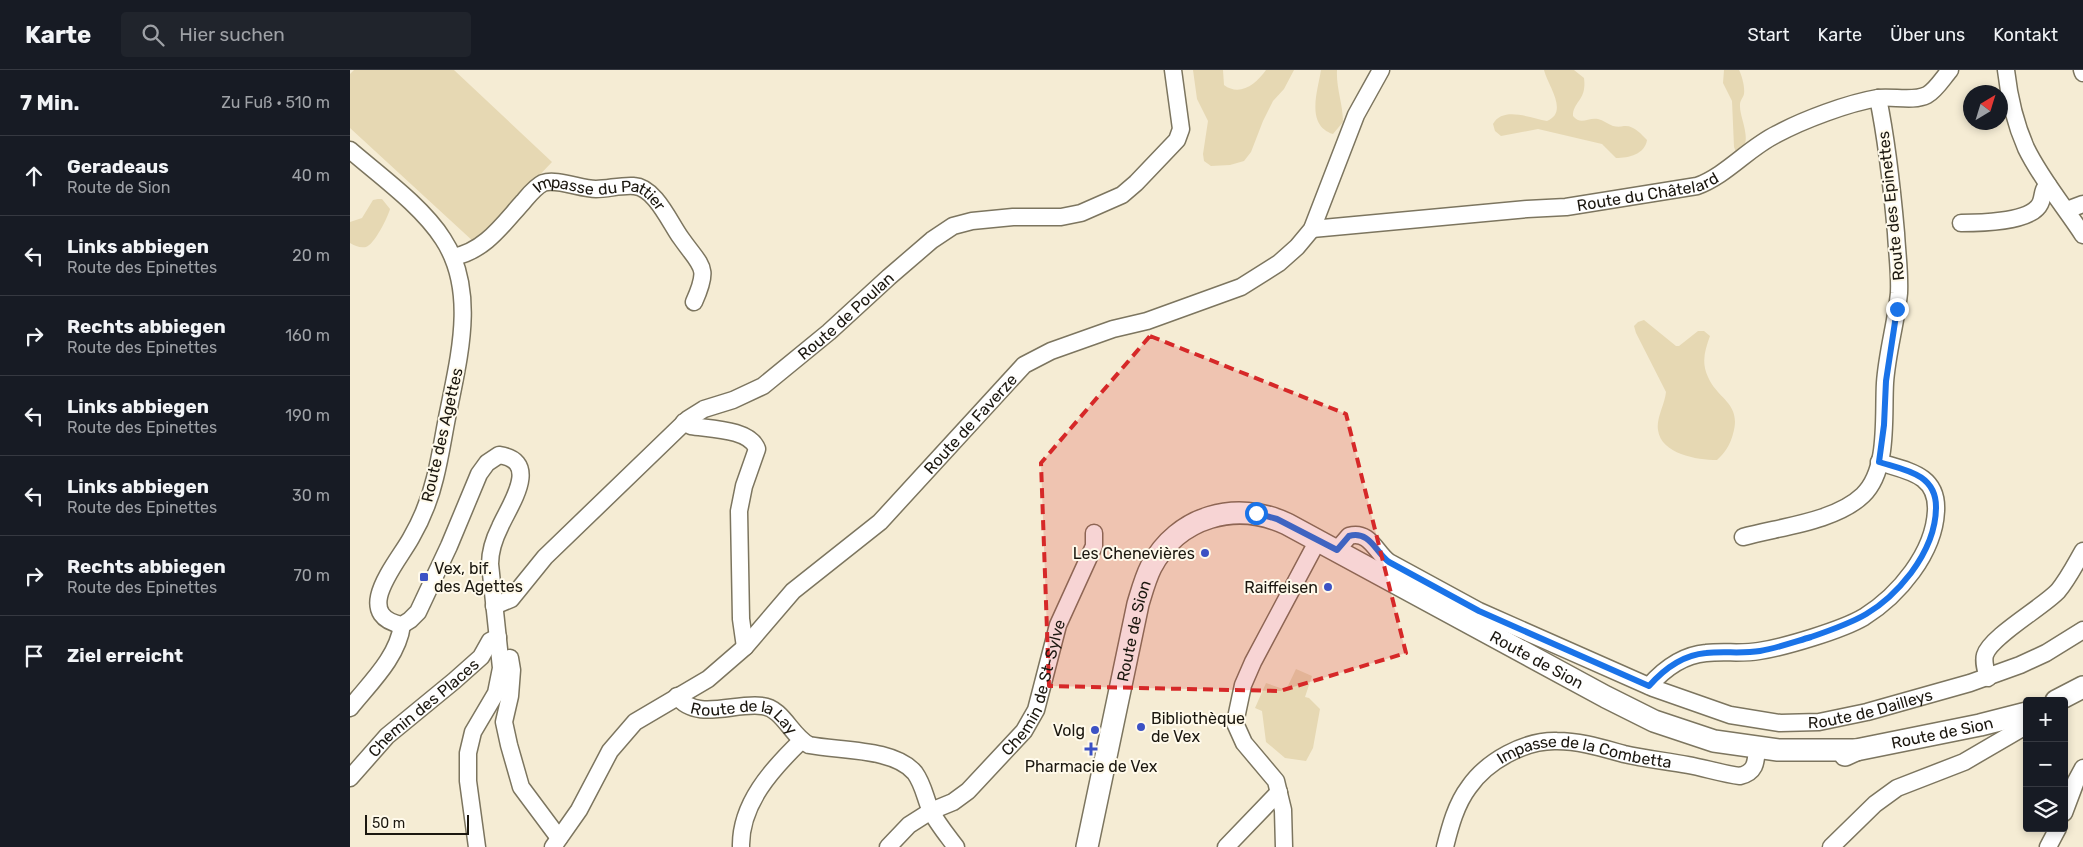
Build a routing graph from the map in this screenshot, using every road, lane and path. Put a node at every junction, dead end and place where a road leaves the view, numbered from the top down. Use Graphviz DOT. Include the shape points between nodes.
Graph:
graph roads {
  1 [pos="1173,70"];
  2 [pos="1381,70"];
  3 [pos="1950,70"];
  4 [pos="2006,70"];
  5 [pos="1878,98"];
  6 [pos="350,150"];
  7 [pos="2048,185"];
  8 [pos="2083,204"];
  9 [pos="2067,210"];
  10 [pos="1961,223"];
  11 [pos="1312,229"];
  12 [pos="2083,235"];
  13 [pos="453,257"];
  14 [pos="694,302"];
  15 [pos="684,422"];
  16 [pos="1879,462"];
  17 [pos="1094,533"];
  18 [pos="1743,537"];
  19 [pos="1318,540"];
  20 [pos="1337,550"];
  21 [pos="2083,551"];
  22 [pos="494,606"];
  23 [pos="402,625"];
  24 [pos="2083,630"];
  25 [pos="503,642"];
  26 [pos="745,647"];
  27 [pos="1988,678"];
  28 [pos="1649,686"];
  29 [pos="2083,687"];
  30 [pos="677,696"];
  31 [pos="2064,697"];
  32 [pos="350,708"];
  33 [pos="2023,714"];
  34 [pos="2023,728"];
  35 [pos="801,741"];
  36 [pos="1756,754"];
  37 [pos="2083,768"];
  38 [pos="350,778"];
  39 [pos="1279,792"];
  40 [pos="2068,802"];
  41 [pos="931,811"];
  42 [pos="2056,832"];
  43 [pos="556,842"];
  44 [pos="477,847"];
  45 [pos="742,847"];
  46 [pos="888,847"];
  47 [pos="956,847"];
  48 [pos="1087,847"];
  49 [pos="1226,847"];
  50 [pos="1284,847"];
  51 [pos="1445,847"];
  52 [pos="1831,847"];
  53 [pos="2048,847"];
  1 -- 15 [label="street, Route de Poulan" via="1181,128 1177,140 1122,195 1081,213 972,221 954,226 896,270 829,332 763,386 704,409"];
  2 -- 11 [label="street, Route de Faverze" via="1356,115"];
  3 -- 5 [label="street, Route du Châtelard" via="1925,96"];
  4 -- 7 [label="street" via="2017,124"];
  5 -- 11 [label="street, Route du Châtelard" via="1776,134 1713,179 1697,186 1566,207"];
  5 -- 16 [label="street, Route des Epinettes" via="1892,192 1899,280"];
  6 -- 13 [label="street, Route des Agettes" via="424,215"];
  7 -- 9 [label="street"];
  7 -- 10 [label="street" via="2044,188 2040,206 2034,212 1994,221"];
  8 -- 9 [label="street"];
  9 -- 12 [label="street"];
  11 -- 26 [label="street, Route de Faverze" via="1279,263 1241,287 1162,316 1051,350 1024,365 880,522 793,591"];
  13 -- 14 [label="street, Impasse du Pattier" via="481,246 544,183 595,189 634,186 649,193 660,206 703,269 703,282"];
  13 -- 23 [label="street, Route des Agettes" via="462,295 462,340 435,478 424,513 411,538 376,590 378,612 390,622"];
  15 -- 22 [label="street, Route de Poulan" via="545,557 511,599"];
  15 -- 26 [label="street" via="749,437 757,449 739,511 741,619"];
  16 -- 18 [label="street, Route des Epinettes" via="1870,486 1852,503 1798,525"];
  16 -- 28 [label="street" via="1925,480 1934,492 1936,503 1933,529 1921,557 1890,596 1856,621 1787,644 1758,651 1708,652 1691,656 1663,672"];
  17 -- 41 [label="street, Chemin de St-Sylve" via="1094,546 1058,625 1032,719 968,791 953,802"];
  19 -- 20 [label="main road, Route de Sion"];
  19 -- 39 [label="street" via="1254,662 1236,709 1238,734 1271,772"];
  19 -- 48 [label="main road, Route de Sion" via="1267,516 1236,512 1195,523 1159,554 1146,578 1138,604"];
  20 -- 28 [label="street" via="1349,536 1362,536 1370,540 1389,562 1479,611"];
  20 -- 36 [label="main road, Route de Sion" via="1654,721 1679,738 1710,750"];
  21 -- 27 [label="street" via="2058,590 1988,648 1984,658"];
  22 -- 23 [label="street" via="490,552 521,478 514,460 499,455 479,474 418,612"];
  22 -- 25 [label="street"];
  23 -- 32 [label="street" via="394,650"];
  24 -- 27 [label="street, Route de Dailleys" via="2046,653"];
  25 -- 38 [label="street, Chemin des Places" via="490,641 481,657 387,736"];
  25 -- 43 [label="street" via="512,670 504,722 509,745 521,787"];
  25 -- 44 [label="street" via="500,679 493,699 473,732 467,759"];
  26 -- 30 [label="street, Route de Faverze" via="708,679"];
  27 -- 28 [label="street, Route de Dailleys" via="1867,712 1808,723 1774,723 1730,715"];
  29 -- 31 [label="main road"];
  30 -- 35 [label="street, Route de la Lay" via="688,706 702,710 754,705 769,707 781,716"];
  30 -- 43 [label="street, Route de la Lay" via="634,722 620,737 574,818"];
  33 -- 36 [label="main road, Route de Sion" via="1811,762 1787,763"];
  34 -- 52 [label="street" via="1964,762 1897,788 1875,804"];
  35 -- 41 [label="street, Route de la Lay" via="818,747 876,754 900,761 915,774"];
  35 -- 45 [label="street" via="754,799 742,829"];
  36 -- 51 [label="street, Impasse de la Combetta" via="1751,772 1740,776 1573,742 1536,743 1499,759 1478,776 1463,796"];
  37 -- 40 [label="street"];
  39 -- 49 [label="street"];
  39 -- 50 [label="street"];
  41 -- 46 [label="street, Chemin de St-Sylve" via="909,825"];
  41 -- 47 [label="street, Route de la Lay"];
  42 -- 53 [label="street"];
}
